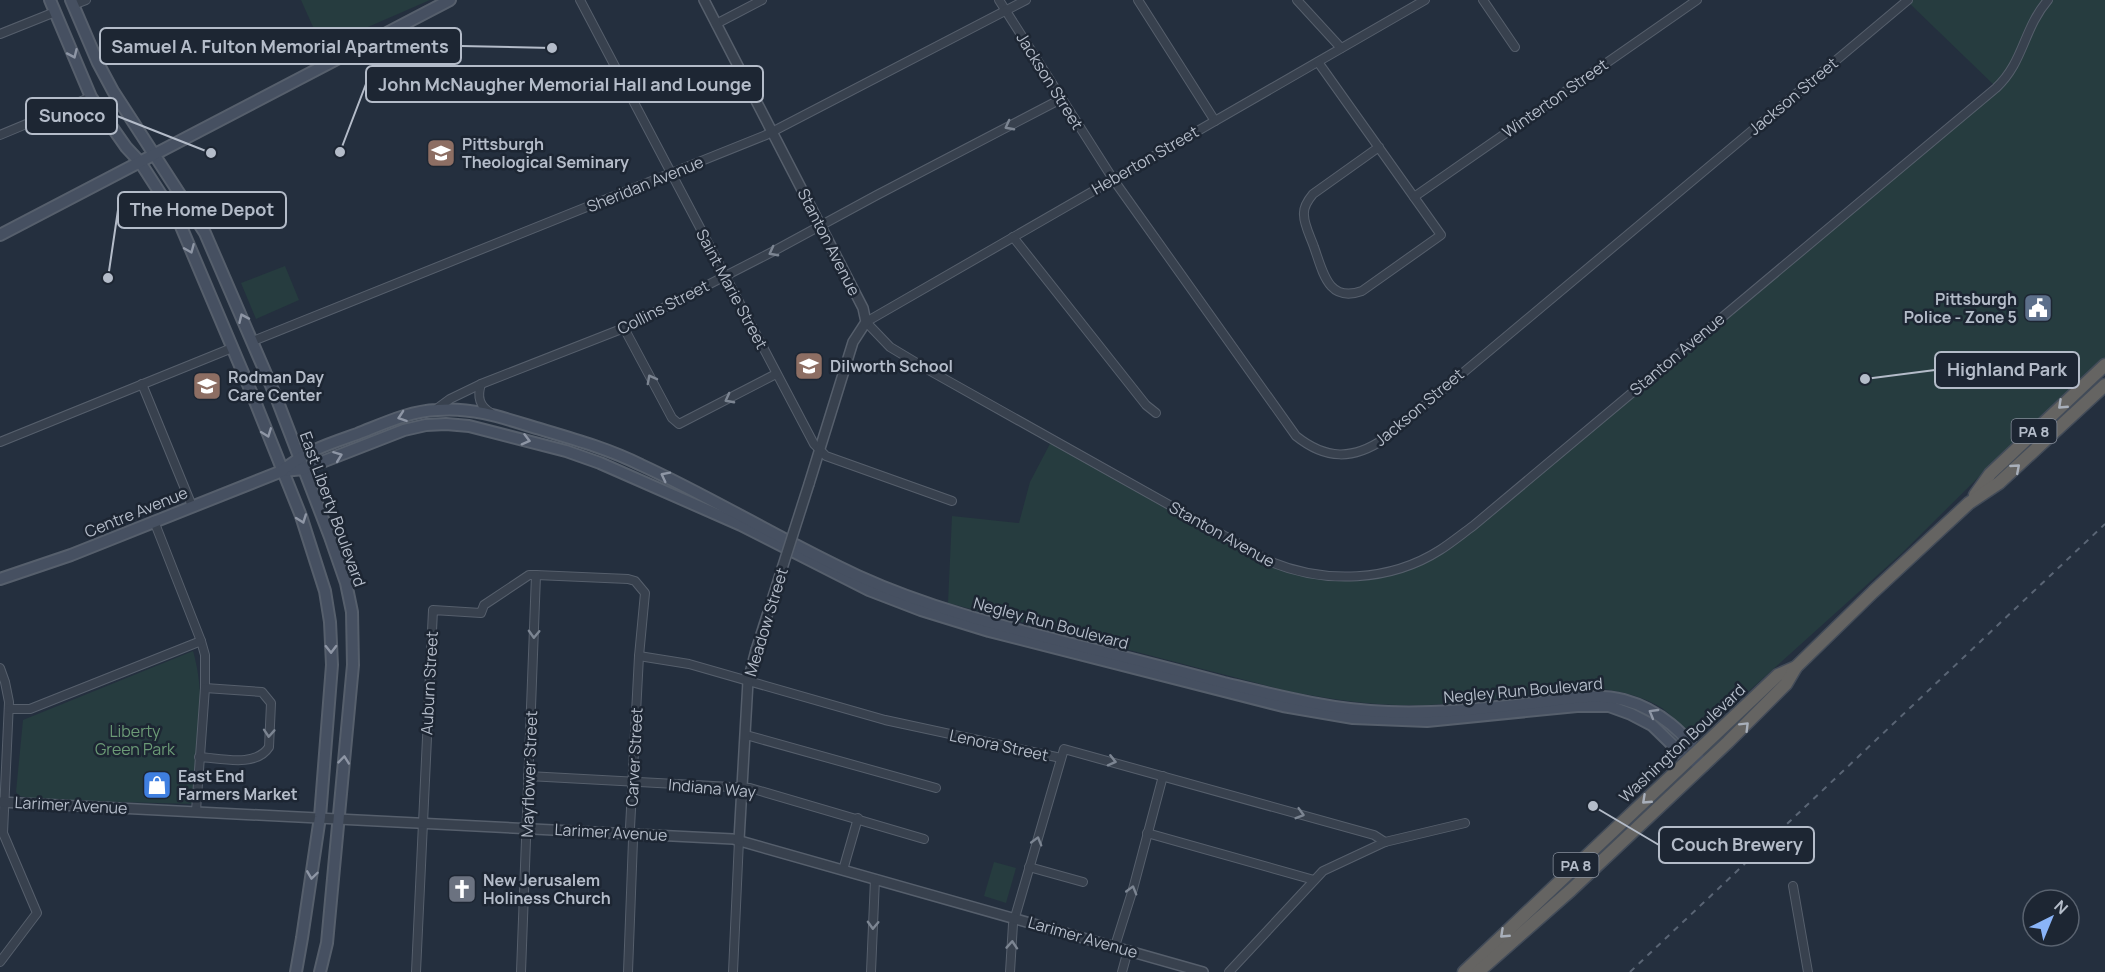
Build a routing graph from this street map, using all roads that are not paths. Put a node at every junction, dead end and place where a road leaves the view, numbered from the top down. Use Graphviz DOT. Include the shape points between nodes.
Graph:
graph roads {
  1 [pos="50,0"];
  2 [pos="86,0"];
  3 [pos="450,0"];
  4 [pos="580,0"];
  5 [pos="704,0"];
  6 [pos="762,0"];
  7 [pos="999,0"];
  8 [pos="1026,0"];
  9 [pos="1138,0"];
  10 [pos="1297,0"];
  11 [pos="1425,0"];
  12 [pos="1483,0"];
  13 [pos="1697,0"];
  14 [pos="1908,0"];
  15 [pos="2048,0"];
  16 [pos="72,3"];
  17 [pos="1005,10"];
  18 [pos="55,12"];
  19 [pos="716,24"];
  20 [pos="0,34"];
  21 [pos="1515,47"];
  22 [pos="1341,48"];
  23 [pos="1318,62"];
  24 [pos="91,97"];
  25 [pos="1061,99"];
  26 [pos="1215,121"];
  27 [pos="772,132"];
  28 [pos="0,135"];
  29 [pos="1379,147"];
  30 [pos="155,154"];
  31 [pos="140,162"];
  32 [pos="670,173"];
  33 [pos="1113,179"];
  34 [pos="1414,197"];
  35 [pos="821,226"];
  36 [pos="0,235"];
  37 [pos="1013,237"];
  38 [pos="725,276"];
  39 [pos="866,322"];
  40 [pos="624,328"];
  41 [pos="253,341"];
  42 [pos="232,348"];
  43 [pos="2105,365"];
  44 [pos="776,374"];
  45 [pos="142,384"];
  46 [pos="481,384"];
  47 [pos="2105,385"];
  48 [pos="435,410"];
  49 [pos="1156,413"];
  50 [pos="495,415"];
  51 [pos="0,442"];
  52 [pos="819,450"];
  53 [pos="300,457"];
  54 [pos="304,469"];
  55 [pos="282,471"];
  56 [pos="952,501"];
  57 [pos="1969,503"];
  58 [pos="192,506"];
  59 [pos="154,521"];
  60 [pos="536,575"];
  61 [pos="0,579"];
  62 [pos="635,581"];
  63 [pos="201,641"];
  64 [pos="639,656"];
  65 [pos="1796,667"];
  66 [pos="0,668"];
  67 [pos="748,681"];
  68 [pos="205,688"];
  69 [pos="9,710"];
  70 [pos="746,735"];
  71 [pos="1693,756"];
  72 [pos="200,757"];
  73 [pos="1061,758"];
  74 [pos="1703,766"];
  75 [pos="528,776"];
  76 [pos="1163,776"];
  77 [pos="633,782"];
  78 [pos="742,788"];
  79 [pos="936,788"];
  80 [pos="2,802"];
  81 [pos="196,811"];
  82 [pos="320,817"];
  83 [pos="858,818"];
  84 [pos="339,819"];
  85 [pos="423,823"];
  86 [pos="1465,823"];
  87 [pos="527,828"];
  88 [pos="1147,833"];
  89 [pos="632,834"];
  90 [pos="924,839"];
  91 [pos="739,840"];
  92 [pos="1385,842"];
  93 [pos="1029,867"];
  94 [pos="843,870"];
  95 [pos="875,879"];
  96 [pos="1314,880"];
  97 [pos="1083,882"];
  98 [pos="1793,886"];
  99 [pos="1015,918"];
  100 [pos="1115,946"];
  101 [pos="1128,950"];
  102 [pos="0,962"];
  103 [pos="296,972"];
  104 [pos="320,972"];
  105 [pos="416,972"];
  106 [pos="521,972"];
  107 [pos="628,972"];
  108 [pos="733,972"];
  109 [pos="871,972"];
  110 [pos="1010,972"];
  111 [pos="1122,972"];
  112 [pos="1203,972"];
  113 [pos="1229,972"];
  114 [pos="1464,972"];
  115 [pos="1478,972"];
  116 [pos="1808,972"];
  1 -- 18 [label="main road, East Liberty Boulevard"];
  2 -- 16 [label="street"];
  3 -- 30 [label="main road"];
  4 -- 32 [label="street, Saint Marie Street"];
  5 -- 19 [label="street, Stanton Avenue"];
  6 -- 19 [label="street"];
  7 -- 17 [label="street, Jackson Street"];
  8 -- 17 [label="street, Sheridan Avenue"];
  9 -- 26 [label="street"];
  10 -- 22 [label="street"];
  11 -- 22 [label="street, Heberton Street"];
  12 -- 21 [label="street"];
  13 -- 34 [label="street, Winterton Street"];
  14 -- 33 [label="street, Jackson Street" via="1384,439 1352,454 1320,452 1296,436"];
  15 -- 39 [label="street, Stanton Avenue" via="2033,21 2015,66 1996,88 1473,526 1438,551 1398,569 1364,576 1328,576 1271,562 925,368 890,346"];
  16 -- 30 [label="main road, East Liberty Boulevard" via="113,91"];
  17 -- 25 [label="street, Jackson Street"];
  17 -- 27 [label="street, Sheridan Avenue"];
  18 -- 20 [label="street"];
  18 -- 24 [label="main road, East Liberty Boulevard, one-way"];
  19 -- 27 [label="street, Stanton Avenue"];
  22 -- 23 [label="street, Heberton Street"];
  23 -- 26 [label="street, Heberton Street"];
  23 -- 29 [label="street"];
  24 -- 28 [label="street"];
  24 -- 31 [label="main road, East Liberty Boulevard"];
  25 -- 33 [label="street, Jackson Street"];
  25 -- 35 [label="street, Collins Street, one-way"];
  26 -- 33 [label="street, Heberton Street"];
  27 -- 32 [label="street, Sheridan Avenue"];
  27 -- 35 [label="street, Stanton Avenue"];
  29 -- 34 [label="street"];
  29 -- 34 [label="street" via="1306,203 1304,216 1332,289 1353,294 1362,291 1441,234"];
  30 -- 31 [label="main road"];
  41 -- 30 [label="main road, East Liberty Boulevard, one-way" via="205,233"];
  31 -- 36 [label="main road"];
  31 -- 42 [label="main road, East Liberty Boulevard, one-way" via="180,224"];
  32 -- 38 [label="street, Saint Marie Street"];
  32 -- 41 [label="street, Sheridan Avenue"];
  33 -- 37 [label="street, Heberton Street"];
  35 -- 38 [label="street, Collins Street, one-way"];
  35 -- 39 [label="street, Stanton Avenue" via="863,308"];
  37 -- 39 [label="street, Heberton Street"];
  37 -- 49 [label="street"];
  38 -- 40 [label="street, Collins Street"];
  38 -- 44 [label="street, Saint Marie Street"];
  39 -- 52 [label="street, Meadow Street" via="854,342"];
  44 -- 40 [label="street, one-way" via="683,424 676,423"];
  40 -- 46 [label="street, Collins Street"];
  41 -- 53 [label="main road, East Liberty Boulevard"];
  42 -- 45 [label="street"];
  42 -- 55 [label="main road, East Liberty Boulevard, one-way"];
  43 -- 57 [label="highway, Washington Boulevard / PA 8, one-way" via="1990,474"];
  44 -- 52 [label="street, Saint Marie Street"];
  45 -- 51 [label="street"];
  45 -- 58 [label="street"];
  46 -- 48 [label="street, Collins Street"];
  46 -- 50 [label="street" via="479,402"];
  57 -- 47 [label="highway, Washington Boulevard / PA 8, one-way" via="1999,483"];
  48 -- 50 [label="main road, Negley Run Boulevard" via="460,409"];
  48 -- 53 [label="main road, Negley Run Boulevard, one-way" via="396,419"];
  71 -- 50 [label="main road, Negley Run Boulevard, one-way" via="1659,716 1619,699 1586,697 1426,713 1354,710 1285,698 991,623 924,603 864,579 620,455"];
  52 -- 56 [label="street" via="826,456"];
  52 -- 67 [label="street, Meadow Street, bridge"];
  53 -- 54 [label="main road, East Liberty Boulevard"];
  53 -- 55 [label="main road, Negley Run Boulevard"];
  54 -- 55 [label="main road, Negley Run Boulevard"];
  54 -- 71 [label="main road, Negley Run Boulevard, one-way" via="404,430 426,425 469,426 600,463 741,525 885,597 989,631 1283,706 1345,717 1427,721 1609,706 1652,725"];
  84 -- 54 [label="main road, East Liberty Boulevard, one-way" via="353,665 352,612 340,564"];
  55 -- 58 [label="main road, Centre Avenue"];
  55 -- 82 [label="main road, East Liberty Boulevard, one-way" via="326,591 330,622 332,665"];
  57 -- 65 [label="highway, Washington Boulevard / PA 8"];
  58 -- 59 [label="main road, Centre Avenue"];
  59 -- 61 [label="main road, Centre Avenue"];
  59 -- 63 [label="street"];
  60 -- 62 [label="street, Auburn Street"];
  60 -- 75 [label="street, Mayflower Street, one-way"];
  60 -- 85 [label="street, Auburn Street" via="529,575 484,605 481,613 433,610"];
  62 -- 64 [label="street, Carver Street" via="645,593"];
  63 -- 68 [label="street"];
  63 -- 69 [label="street" via="30,709"];
  64 -- 67 [label="street, Lenora Street" via="688,664"];
  64 -- 77 [label="street, Carver Street"];
  65 -- 71 [label="highway, Washington Boulevard / PA 8" via="1778,675"];
  74 -- 65 [label="highway, Washington Boulevard / PA 8, one-way" via="1786,684"];
  66 -- 69 [label="street"];
  67 -- 70 [label="street, Meadow Street"];
  67 -- 73 [label="street, Lenora Street" via="885,720"];
  68 -- 72 [label="street"];
  68 -- 72 [label="street, one-way" via="262,693 272,703 266,752 253,760"];
  69 -- 80 [label="street"];
  70 -- 78 [label="street, Meadow Street"];
  70 -- 79 [label="street"];
  71 -- 74 [label="main road, Negley Run Boulevard"];
  71 -- 114 [label="highway, Washington Boulevard / PA 8, one-way"];
  72 -- 81 [label="street"];
  73 -- 76 [label="street, Lenora Street, one-way" via="1064,749"];
  93 -- 73 [label="street, one-way"];
  74 -- 115 [label="highway, Washington Boulevard / PA 8"];
  75 -- 77 [label="street, Indiana Way"];
  75 -- 87 [label="street, Mayflower Street"];
  76 -- 88 [label="street"];
  76 -- 92 [label="street, Lenora Street, one-way" via="1374,835"];
  77 -- 78 [label="street, Indiana Way"];
  77 -- 89 [label="street, Carver Street"];
  78 -- 83 [label="street, Indiana Way"];
  78 -- 91 [label="street, Meadow Street"];
  80 -- 81 [label="street, Larimer Avenue"];
  80 -- 102 [label="street" via="3,832 37,913"];
  81 -- 82 [label="street, Larimer Avenue"];
  82 -- 84 [label="street, Larimer Avenue"];
  82 -- 103 [label="main road, East Liberty Boulevard, one-way"];
  83 -- 90 [label="street, Indiana Way"];
  83 -- 94 [label="street"];
  84 -- 85 [label="street, Larimer Avenue"];
  84 -- 104 [label="main road, East Liberty Boulevard" via="327,943"];
  85 -- 87 [label="street, Larimer Avenue"];
  85 -- 105 [label="street, Auburn Street"];
  86 -- 92 [label="street"];
  87 -- 89 [label="street, Larimer Avenue"];
  87 -- 106 [label="street, Mayflower Street"];
  88 -- 96 [label="street"];
  100 -- 88 [label="street, one-way"];
  89 -- 91 [label="street, Larimer Avenue"];
  89 -- 107 [label="street, Carver Street"];
  91 -- 94 [label="street, Larimer Avenue"];
  91 -- 108 [label="street, Meadow Street"];
  92 -- 96 [label="street" via="1323,871"];
  93 -- 97 [label="street"];
  93 -- 99 [label="street"];
  94 -- 95 [label="street, Larimer Avenue"];
  95 -- 99 [label="street, Larimer Avenue"];
  95 -- 109 [label="street, one-way"];
  96 -- 113 [label="street"];
  98 -- 116 [label="street"];
  99 -- 100 [label="street, Larimer Avenue"];
  110 -- 99 [label="street, one-way"];
  100 -- 101 [label="street, Larimer Avenue"];
  101 -- 111 [label="street"];
  101 -- 112 [label="street, Larimer Avenue"];
}
